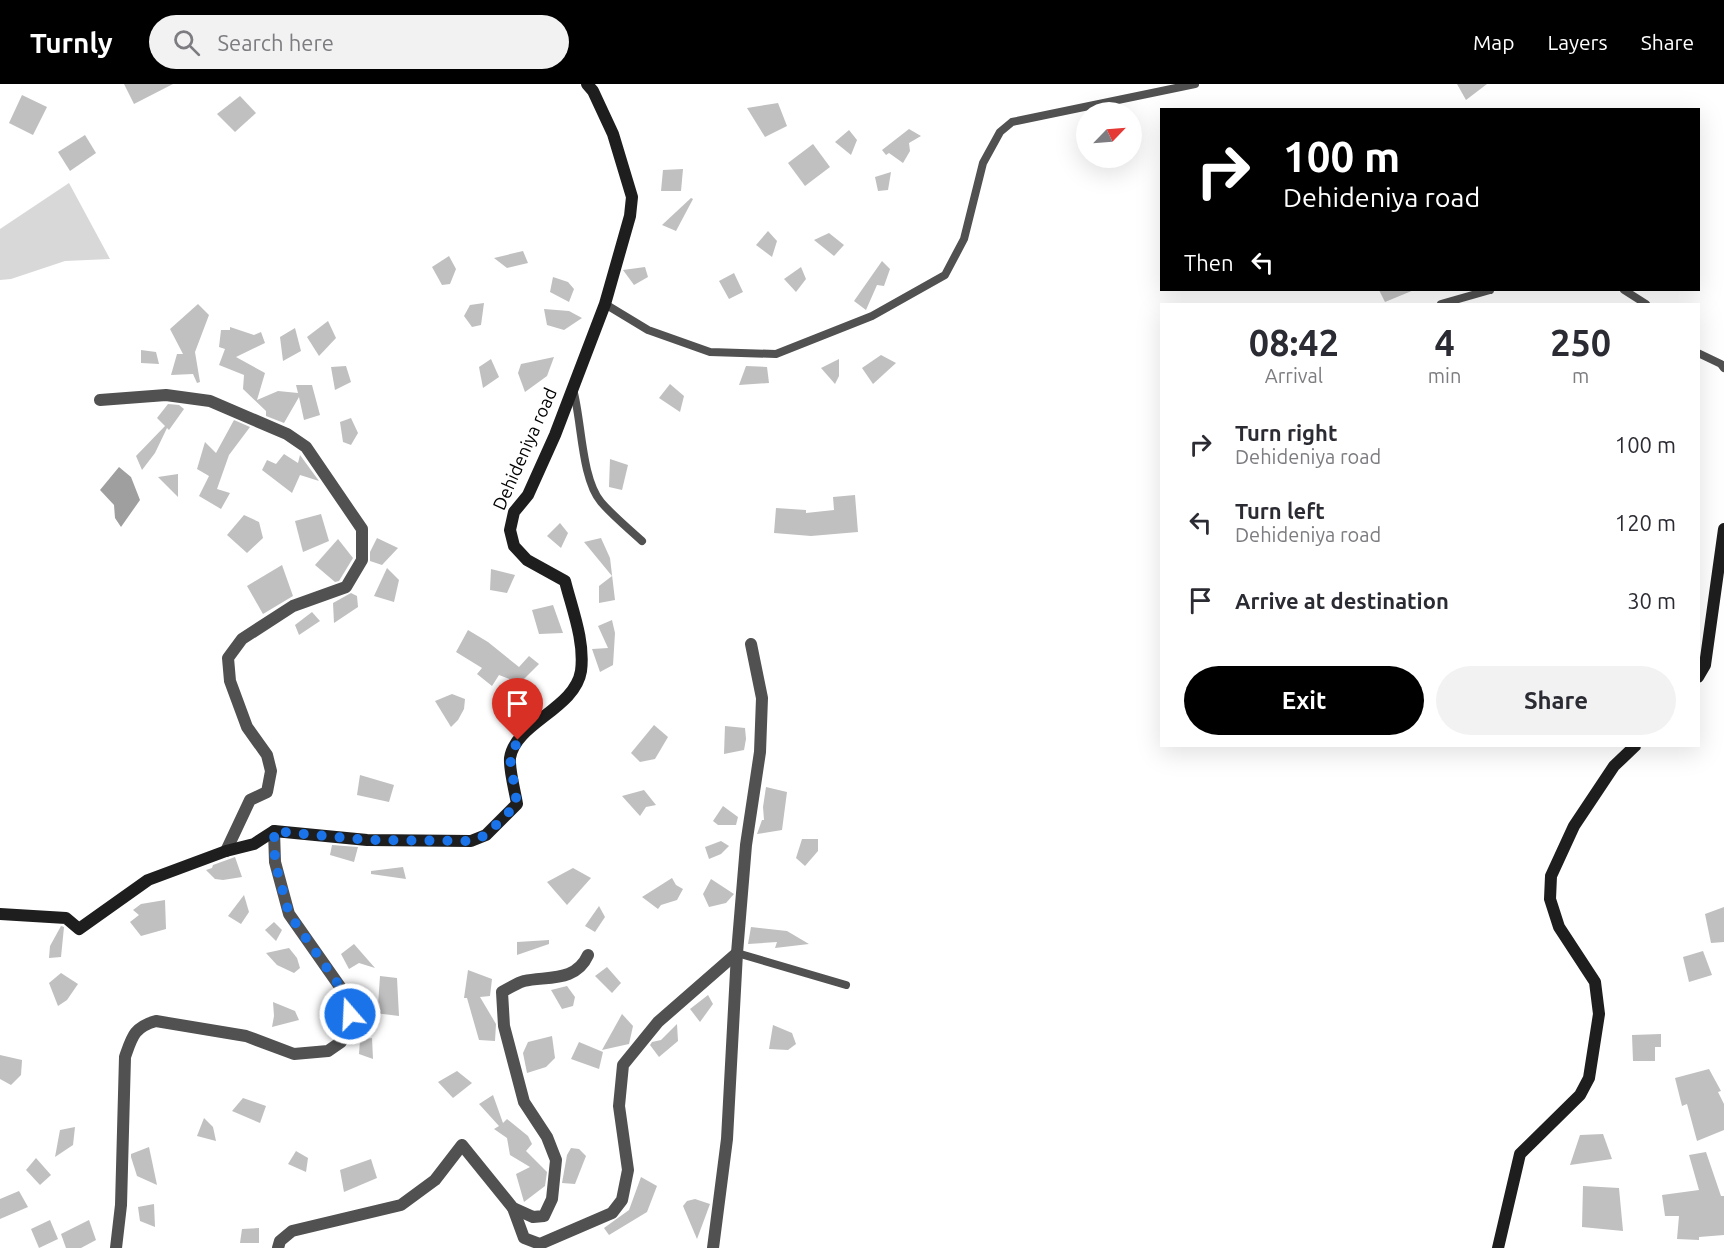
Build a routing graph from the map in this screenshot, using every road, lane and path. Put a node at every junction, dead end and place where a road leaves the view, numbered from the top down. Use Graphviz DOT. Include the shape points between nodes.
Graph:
graph roads {
  1 [pos="587,84"];
  2 [pos="1195,84"];
  3 [pos="1486,291"];
  4 [pos="1626,291"];
  5 [pos="1444,303"];
  6 [pos="1644,303"];
  7 [pos="605,304"];
  8 [pos="1700,354"];
  9 [pos="1724,368"];
  10 [pos="573,388"];
  11 [pos="100,400"];
  12 [pos="1724,529"];
  13 [pos="642,541"];
  14 [pos="751,644"];
  15 [pos="1700,674"];
  16 [pos="1634,747"];
  17 [pos="274,831"];
  18 [pos="226,851"];
  19 [pos="0,914"];
  20 [pos="737,952"];
  21 [pos="588,955"];
  22 [pos="846,985"];
  23 [pos="513,1208"];
  24 [pos="116,1248"];
  25 [pos="278,1248"];
  26 [pos="713,1248"];
  27 [pos="1498,1248"];
  1 -- 7 [label="street, Dehideniya road" via="613,134 632,197"];
  2 -- 7 [label="lane" via="1012,122 1000,132 983,164 964,239 945,275 872,316 776,354 710,352 648,330"];
  3 -- 5 [label="lane"];
  4 -- 6 [label="lane"];
  7 -- 10 [label="street, Dehideniya road"];
  8 -- 9 [label="lane"];
  10 -- 13 [label="lane" via="589,479 600,501"];
  10 -- 17 [label="street, Dehideniya road" via="528,495 514,512 510,530 514,546 527,560 566,580 582,650 581,673 572,692 518,740 510,758 517,804 486,835 471,841 367,840"];
  11 -- 18 [label="street" via="166,395 210,401 287,434 306,447 362,528 362,560 346,586 293,606 242,639 228,658 230,681 247,727 267,755 271,771 267,792 250,800"];
  12 -- 15 [label="street" via="1705,665"];
  14 -- 20 [label="street" via="762,698 760,752 746,845"];
  16 -- 27 [label="street" via="1614,766 1574,826 1551,876 1550,900 1559,927 1595,982 1599,1014 1590,1078 1580,1095 1520,1154"];
  17 -- 18 [label="street" via="254,844"];
  17 -- 24 [label="street" via="275,862 289,914 350,1001 349,1027 341,1042 328,1051 294,1054 246,1036 156,1021 142,1025 125,1057"];
  18 -- 19 [label="street" via="148,880 78,929 66,918"];
  20 -- 22 [label="lane"];
  20 -- 23 [label="street" via="658,1022 623,1065 619,1106 628,1170 622,1200 612,1213 540,1244 524,1238"];
  20 -- 26 [label="street" via="727,1139"];
  21 -- 23 [label="street" via="583,967 566,975 521,981 502,992 504,1026 524,1102 548,1137 556,1160 552,1199 544,1216 533,1217"];
  23 -- 25 [label="street" via="462,1145 435,1180 401,1204 292,1231"];
}
